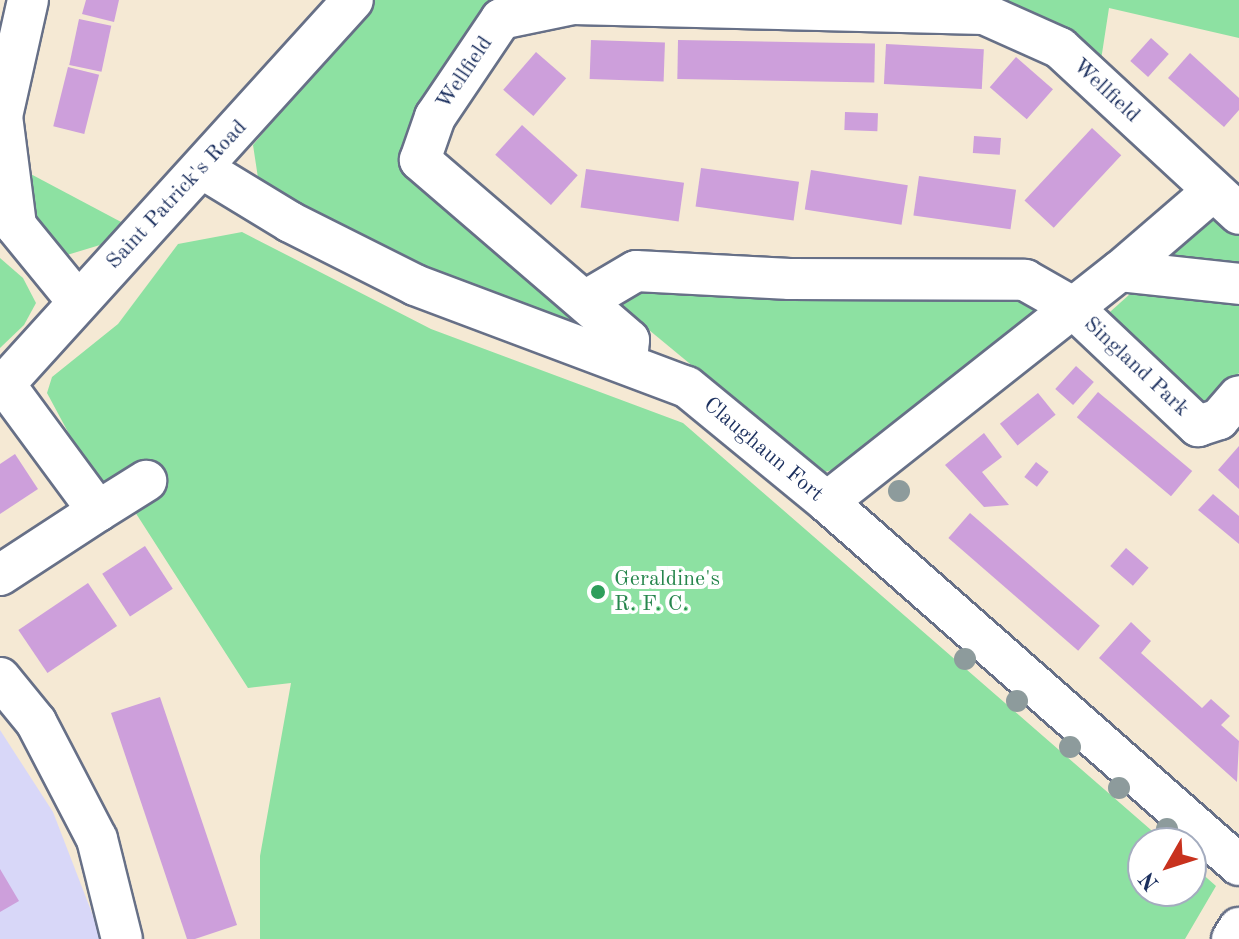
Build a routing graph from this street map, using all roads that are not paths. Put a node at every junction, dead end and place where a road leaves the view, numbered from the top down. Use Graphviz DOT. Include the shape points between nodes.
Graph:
graph roads {
  1 [pos="28,0"];
  2 [pos="353,0"];
  3 [pos="1,116"];
  4 [pos="203,169"];
  5 [pos="1226,202"];
  6 [pos="8,230"];
  7 [pos="1120,271"];
  8 [pos="1239,284"];
  9 [pos="585,301"];
  10 [pos="78,302"];
  11 [pos="1071,306"];
  12 [pos="627,362"];
  13 [pos="3,387"];
  14 [pos="1239,396"];
  15 [pos="146,481"];
  16 [pos="827,502"];
  17 [pos="98,511"];
  18 [pos="0,575"];
  19 [pos="0,678"];
  20 [pos="1239,865"];
  21 [pos="1239,928"];
  22 [pos="122,939"];
  23 [pos="1232,939"];
  1 -- 3 [label="street"];
  2 -- 4 [label="street, Saint Patrick's Road"];
  3 -- 6 [label="street"];
  4 -- 10 [label="street, Saint Patrick's Road"];
  4 -- 12 [label="street, Claughaun Fort" via="290,222 415,285"];
  5 -- 7 [label="street"];
  5 -- 9 [label="street, Wellfield" via="1060,48 984,14 573,4 501,19 435,117 420,160"];
  6 -- 10 [label="street"];
  7 -- 8 [label="street"];
  7 -- 11 [label="street"];
  9 -- 11 [label="street" via="636,271 790,279 1025,280"];
  9 -- 12 [label="street, Wellfield" via="629,340"];
  10 -- 13 [label="street, Saint Patrick's Road"];
  11 -- 14 [label="street, Singland Park" via="1198,426 1219,419"];
  11 -- 16 [label="street"];
  12 -- 16 [label="street, Claughaun Fort" via="687,387"];
  13 -- 17 [label="street"];
  15 -- 17 [label="street"];
  16 -- 20 [label="street, Claughaun Fort"];
  17 -- 18 [label="street"];
  19 -- 22 [label="street" via="36,722 97,839"];
  21 -- 23 [label="street"];
}
